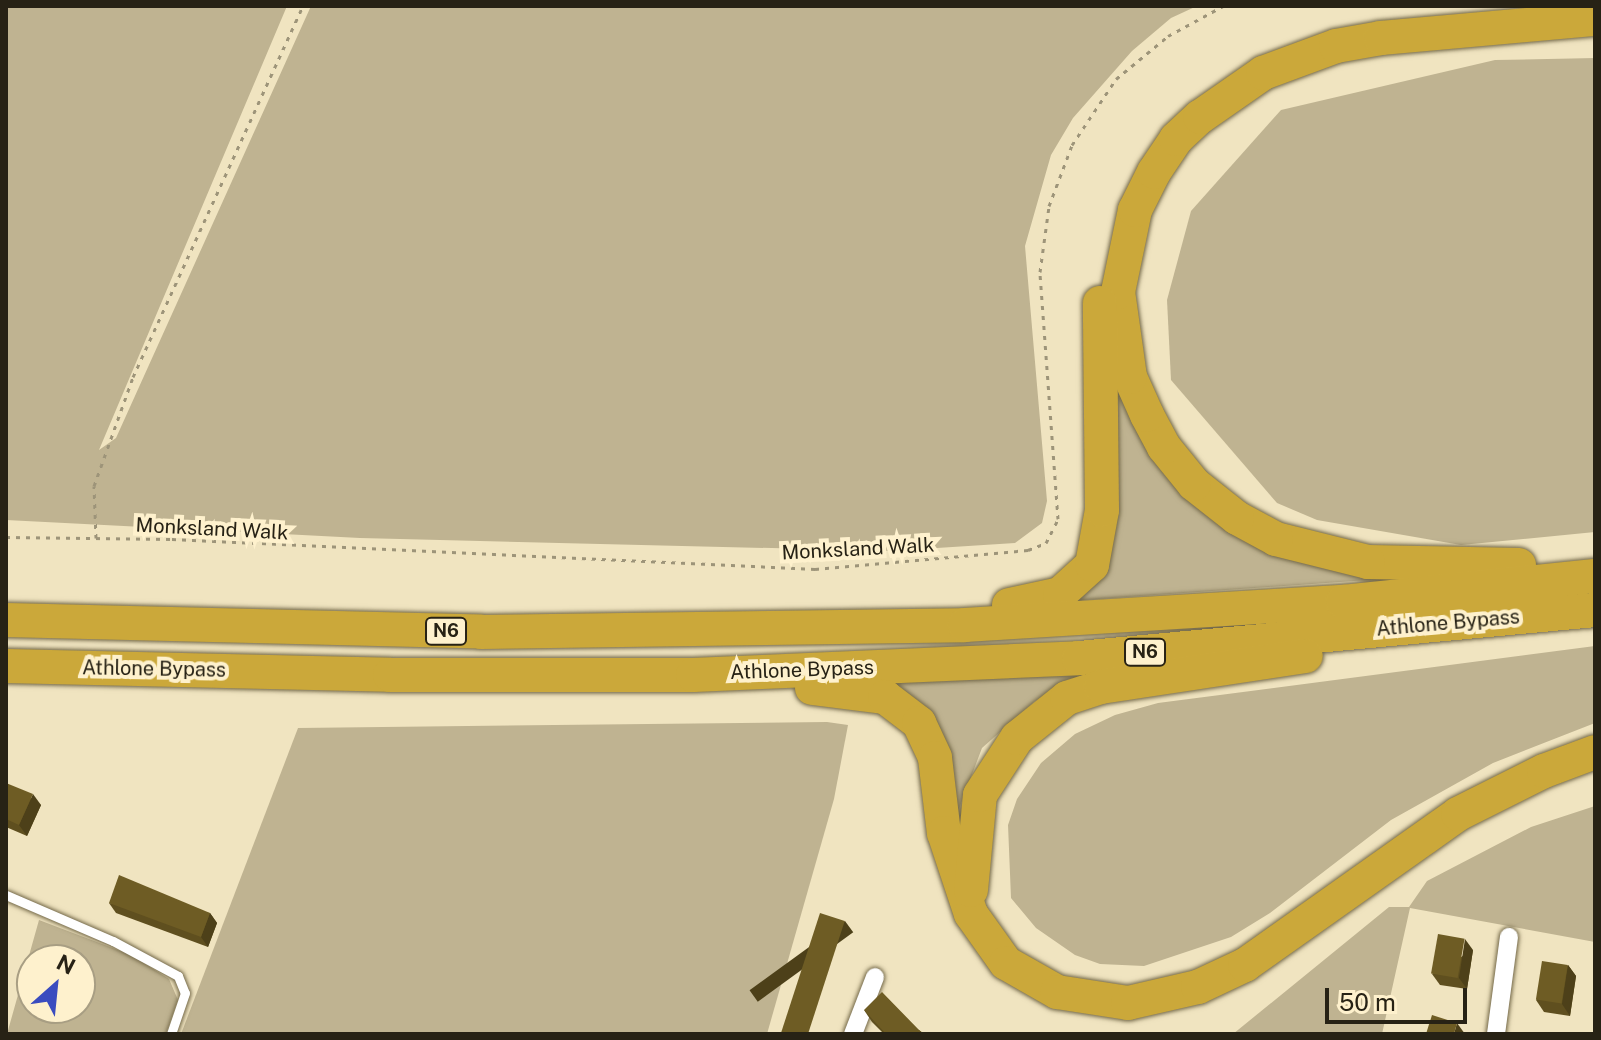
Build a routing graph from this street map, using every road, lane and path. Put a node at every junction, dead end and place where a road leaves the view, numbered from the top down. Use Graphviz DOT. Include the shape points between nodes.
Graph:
graph roads {
  1 [pos="303,6"];
  2 [pos="1223,6"];
  3 [pos="1483,6"];
  4 [pos="1595,19"];
  5 [pos="6,537"];
  6 [pos="96,538"];
  7 [pos="1595,563"];
  8 [pos="1595,576"];
  9 [pos="1595,610"];
  10 [pos="6,620"];
  11 [pos="887,625"];
  12 [pos="1429,625"];
  13 [pos="6,666"];
  14 [pos="693,675"];
  15 [pos="1595,752"];
  16 [pos="6,895"];
  17 [pos="971,914"];
  18 [pos="1509,937"];
  19 [pos="875,977"];
  20 [pos="171,1034"];
  21 [pos="853,1034"];
  22 [pos="1496,1034"];
  1 -- 6 [label="path" via="133,377 94,486"];
  2 -- 6 [label="path, Monksland Walk" via="1168,36 1116,79 1072,145 1049,206 1040,272 1058,519 1046,543 1028,550 815,569"];
  3 -- 11 [label="highway" via="1360,19 1306,34 1252,56 1185,102 1152,139 1125,183 1106,238 1100,319 1102,510 1092,565 1060,594 1028,604 950,609"];
  4 -- 7 [label="highway" via="1381,38 1336,46 1263,73 1200,117 1176,139 1154,172 1135,210 1118,292 1130,377 1147,415 1194,484 1237,518 1276,539 1368,562"];
  5 -- 6 [label="path, Monksland Walk"];
  8 -- 11 [label="highway, Athlone Bypass / N6" via="1343,602"];
  9 -- 12 [label="highway, Athlone Bypass / N6"];
  10 -- 11 [label="highway, Athlone Bypass / N6" via="481,632"];
  12 -- 14 [label="highway, Athlone Bypass / N6" via="1079,658"];
  12 -- 17 [label="highway" via="1282,662 1101,687 1067,698 1017,738 980,795 972,847"];
  13 -- 14 [label="highway, Athlone Bypass / N6"];
  14 -- 17 [label="highway" via="852,691 904,707 919,723 935,758 944,833"];
  15 -- 17 [label="highway" via="1458,814 1245,965 1160,999 1128,1003 1057,992 1006,963"];
  16 -- 20 [label="lane" via="178,976 185,993"];
  18 -- 22 [label="street"];
  19 -- 21 [label="street"];
}
